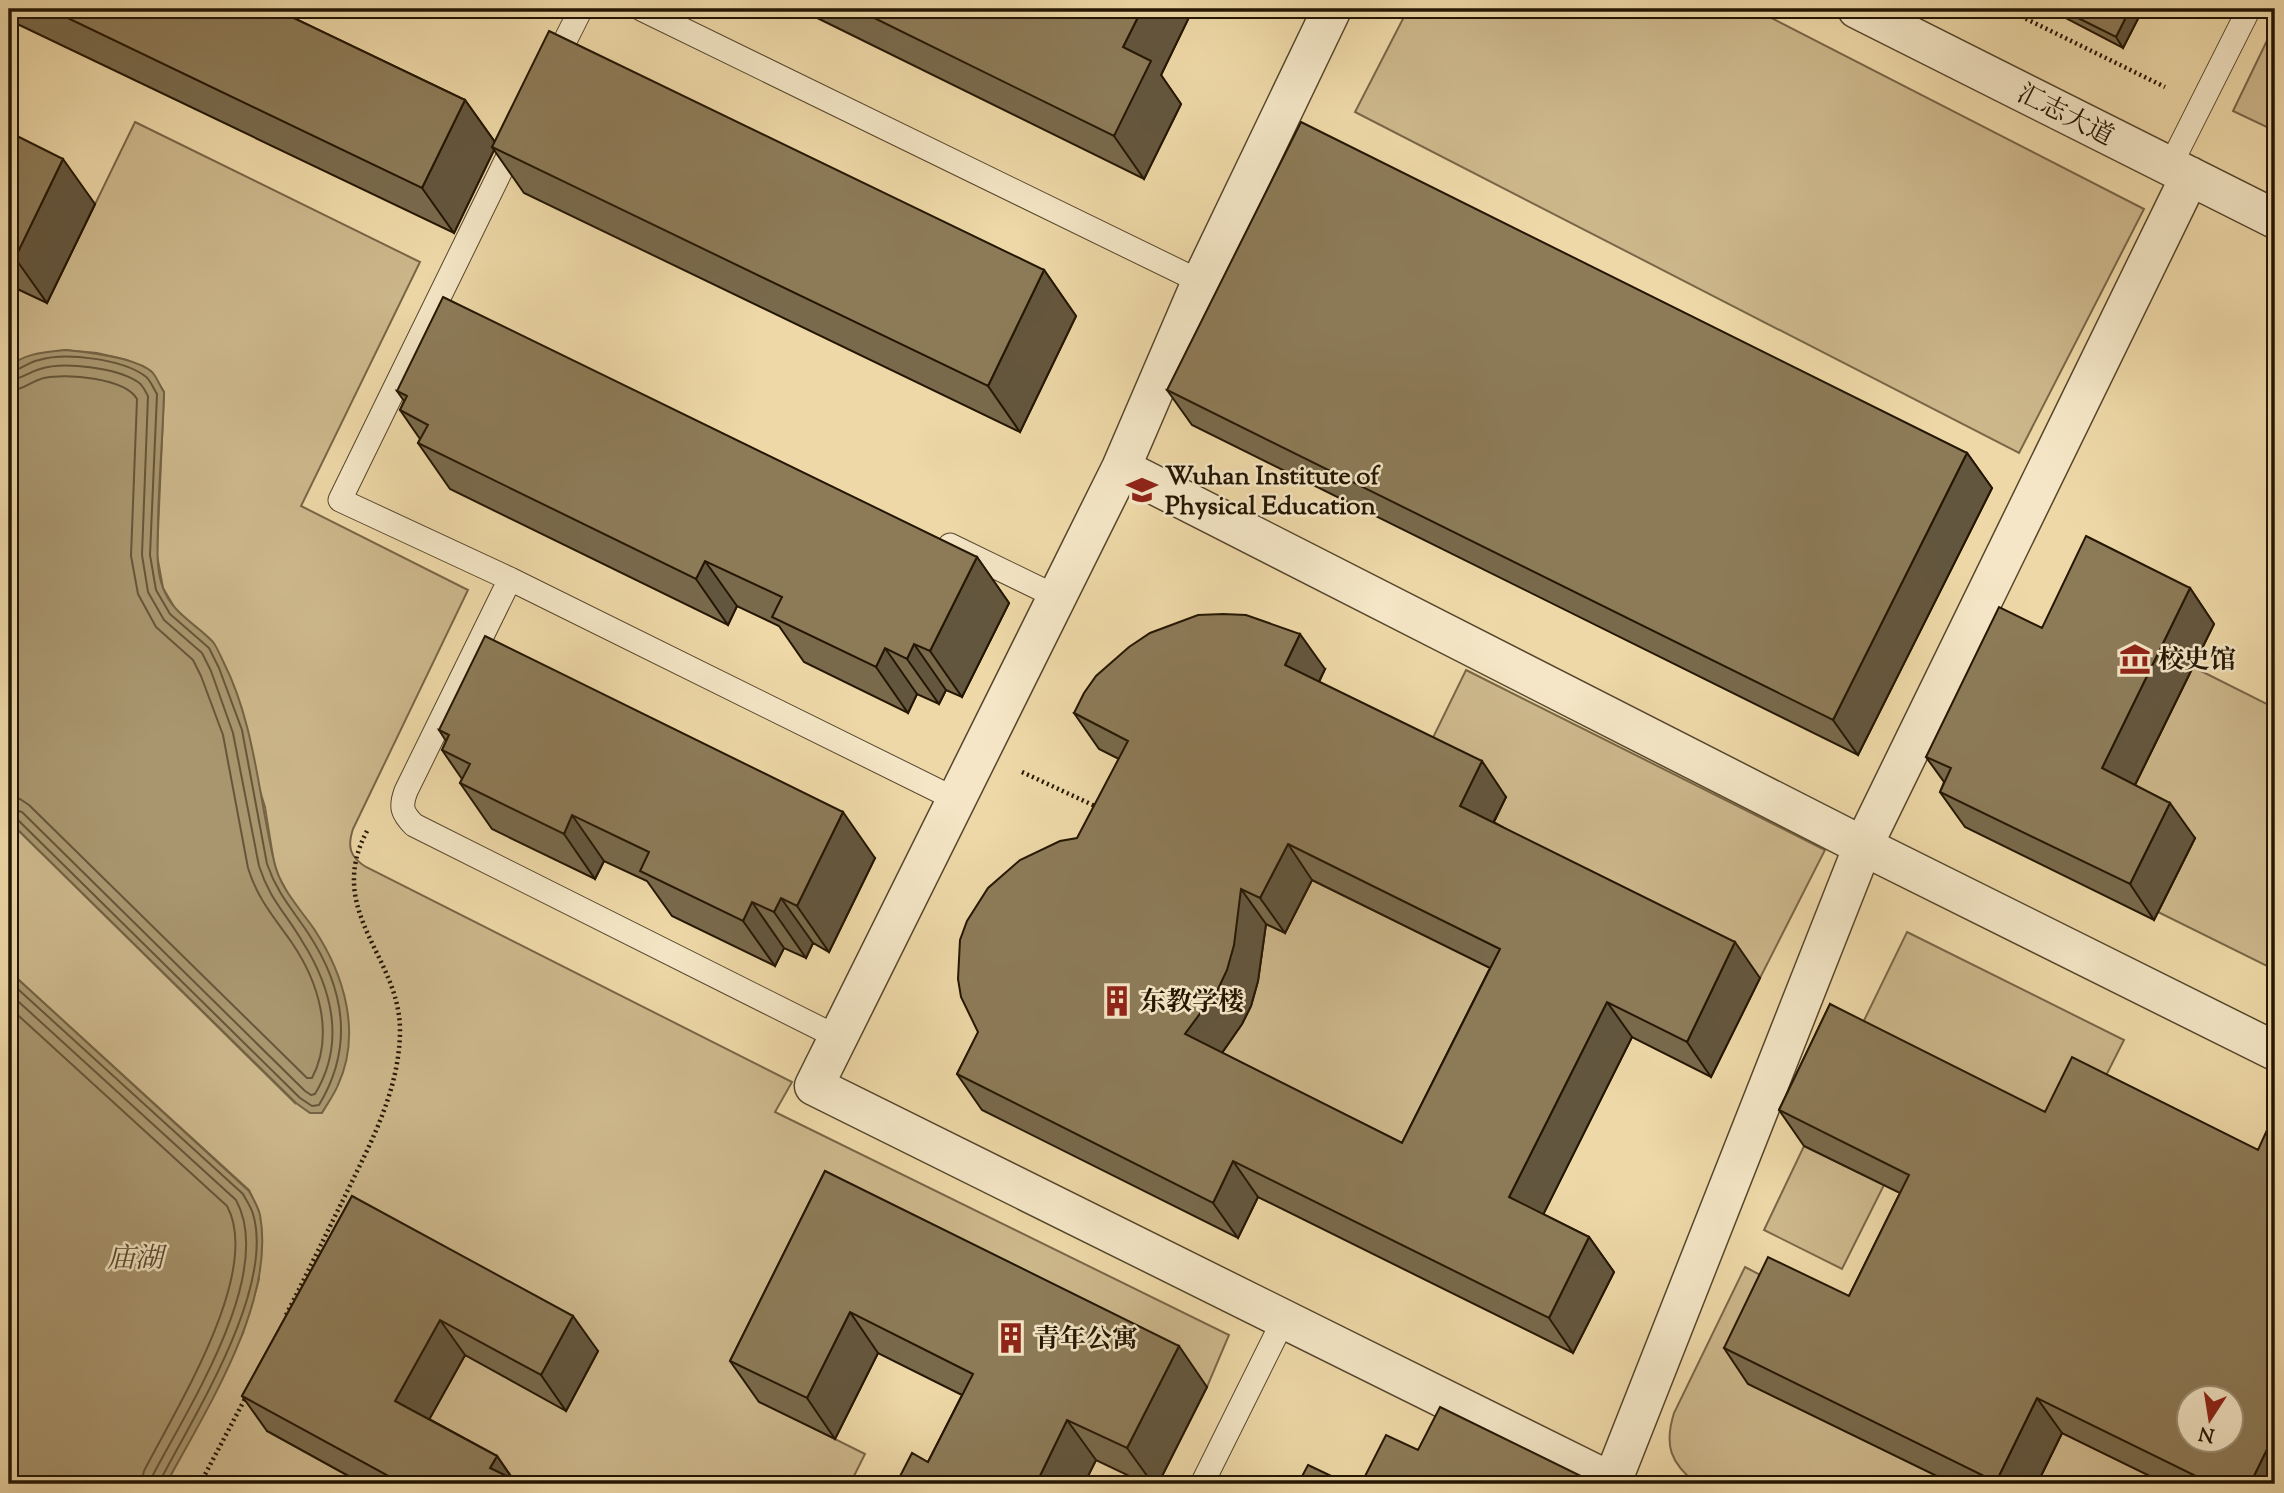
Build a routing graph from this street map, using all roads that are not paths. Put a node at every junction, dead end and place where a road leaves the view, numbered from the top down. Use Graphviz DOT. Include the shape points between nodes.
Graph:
graph roads {
  1 [pos="581,9"];
  2 [pos="640,9"];
  3 [pos="1332,9"];
  4 [pos="1857,9"];
  5 [pos="2249,9"];
  6 [pos="545,81"];
  7 [pos="527,117"];
  8 [pos="2180,171"];
  9 [pos="2275,219"];
  10 [pos="1201,282"];
  11 [pos="438,299"];
  12 [pos="463,311"];
  13 [pos="1121,468"];
  14 [pos="924,533"];
  15 [pos="510,579"];
  16 [pos="1057,597"];
  17 [pos="957,800"];
  18 [pos="1863,846"];
  19 [pos="839,1038"];
  20 [pos="2275,1051"];
  21 [pos="1284,1319"];
  22 [pos="1614,1483"];
  23 [pos="1202,1484"];
  1 -- 6 [label="lane"];
  2 -- 10 [label="lane"];
  3 -- 10 [label="street"];
  4 -- 8 [label="street, 汇志大道"];
  5 -- 8 [label="lane" via="2201,105"];
  7 -- 11 [label="lane"];
  8 -- 9 [label="street, 汇志大道"];
  8 -- 18 [label="street"];
  10 -- 13 [label="street"];
  11 -- 12 [label="lane"];
  11 -- 15 [label="lane" via="340,499"];
  13 -- 16 [label="street"];
  13 -- 18 [label="street"];
  14 -- 16 [label="lane"];
  15 -- 17 [label="lane"];
  15 -- 19 [label="lane" via="402,800 404,814 414,825"];
  16 -- 17 [label="street"];
  17 -- 19 [label="street"];
  18 -- 20 [label="street"];
  18 -- 22 [label="street"];
  19 -- 21 [label="street" via="814,1086"];
  21 -- 22 [label="street"];
  21 -- 23 [label="lane"];
}
